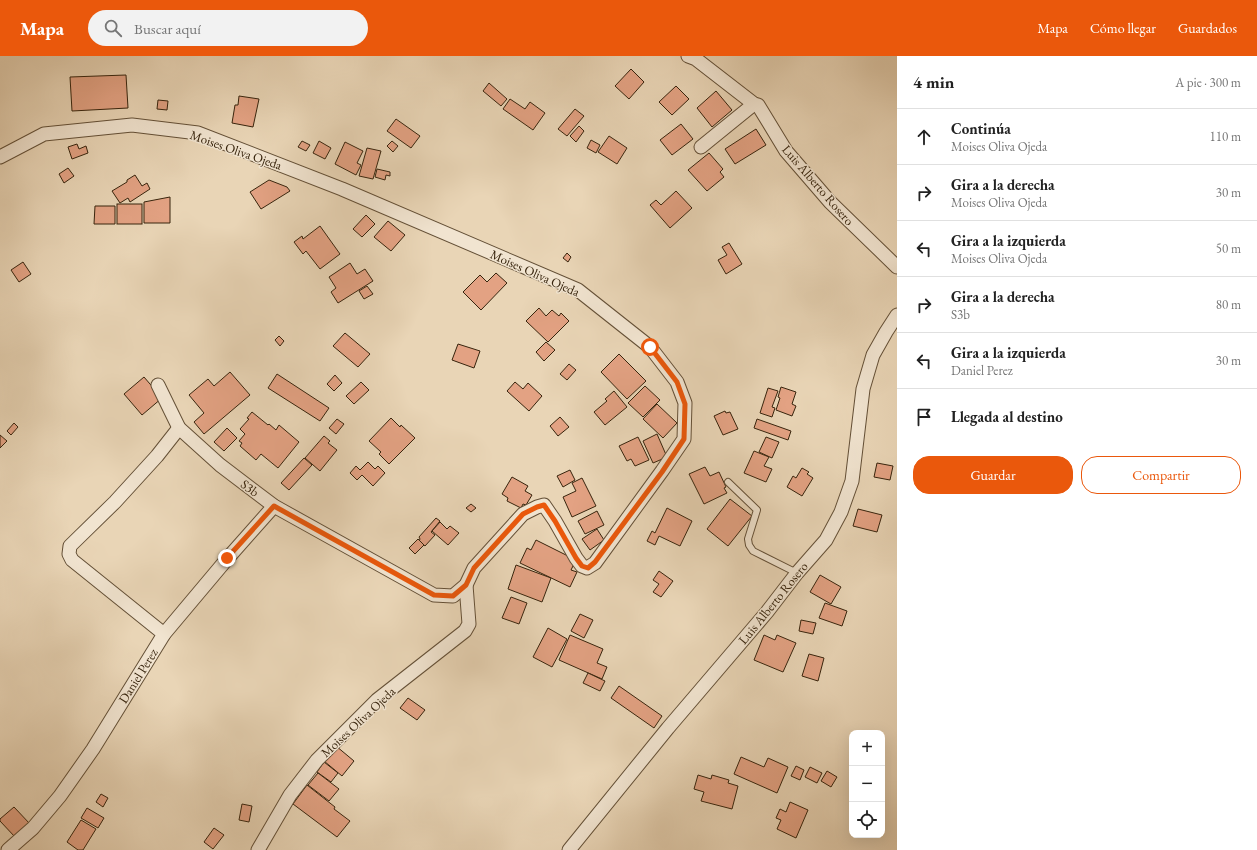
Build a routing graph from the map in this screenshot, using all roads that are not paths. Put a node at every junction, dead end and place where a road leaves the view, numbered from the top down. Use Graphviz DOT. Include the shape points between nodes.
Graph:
graph roads {
  1 [pos="688,56"];
  2 [pos="754,104"];
  3 [pos="700,147"];
  4 [pos="0,157"];
  5 [pos="897,267"];
  6 [pos="897,316"];
  7 [pos="158,385"];
  8 [pos="179,428"];
  9 [pos="728,482"];
  10 [pos="274,506"];
  11 [pos="797,573"];
  12 [pos="466,585"];
  13 [pos="434,595"];
  14 [pos="164,634"];
  15 [pos="8,850"];
  16 [pos="258,850"];
  17 [pos="569,850"];
  1 -- 2 [label="street, Luis Alberto Rosero" via="696,59"];
  2 -- 3 [label="street"];
  2 -- 5 [label="street, Luis Alberto Rosero" via="758,105 786,151 830,202"];
  4 -- 12 [label="street, Moises Oliva Ojeda" via="44,134 132,125 198,133 342,189 578,290 650,347 677,382 685,404 684,439 595,562 588,568 582,566 544,505 523,514 474,568"];
  6 -- 11 [label="street, Luis Alberto Rosero" via="873,354 863,389 852,481 841,512 826,540"];
  7 -- 8 [label="street, S3b"];
  8 -- 10 [label="street, S3b" via="220,465"];
  8 -- 14 [label="street" via="115,502 70,546 69,554 72,560"];
  9 -- 11 [label="lane" via="757,510 748,539 753,551"];
  10 -- 13 [label="street, S3b"];
  10 -- 14 [label="street, Daniel Perez"];
  11 -- 17 [label="street, Luis Alberto Rosero"];
  12 -- 13 [label="street, Moises Oliva Ojeda" via="453,596"];
  12 -- 16 [label="street, Moises Oliva Ojeda" via="469,624 465,631 377,700 317,760 290,795"];
  14 -- 15 [label="street, Daniel Perez" via="93,749 60,796 33,828"];
}
